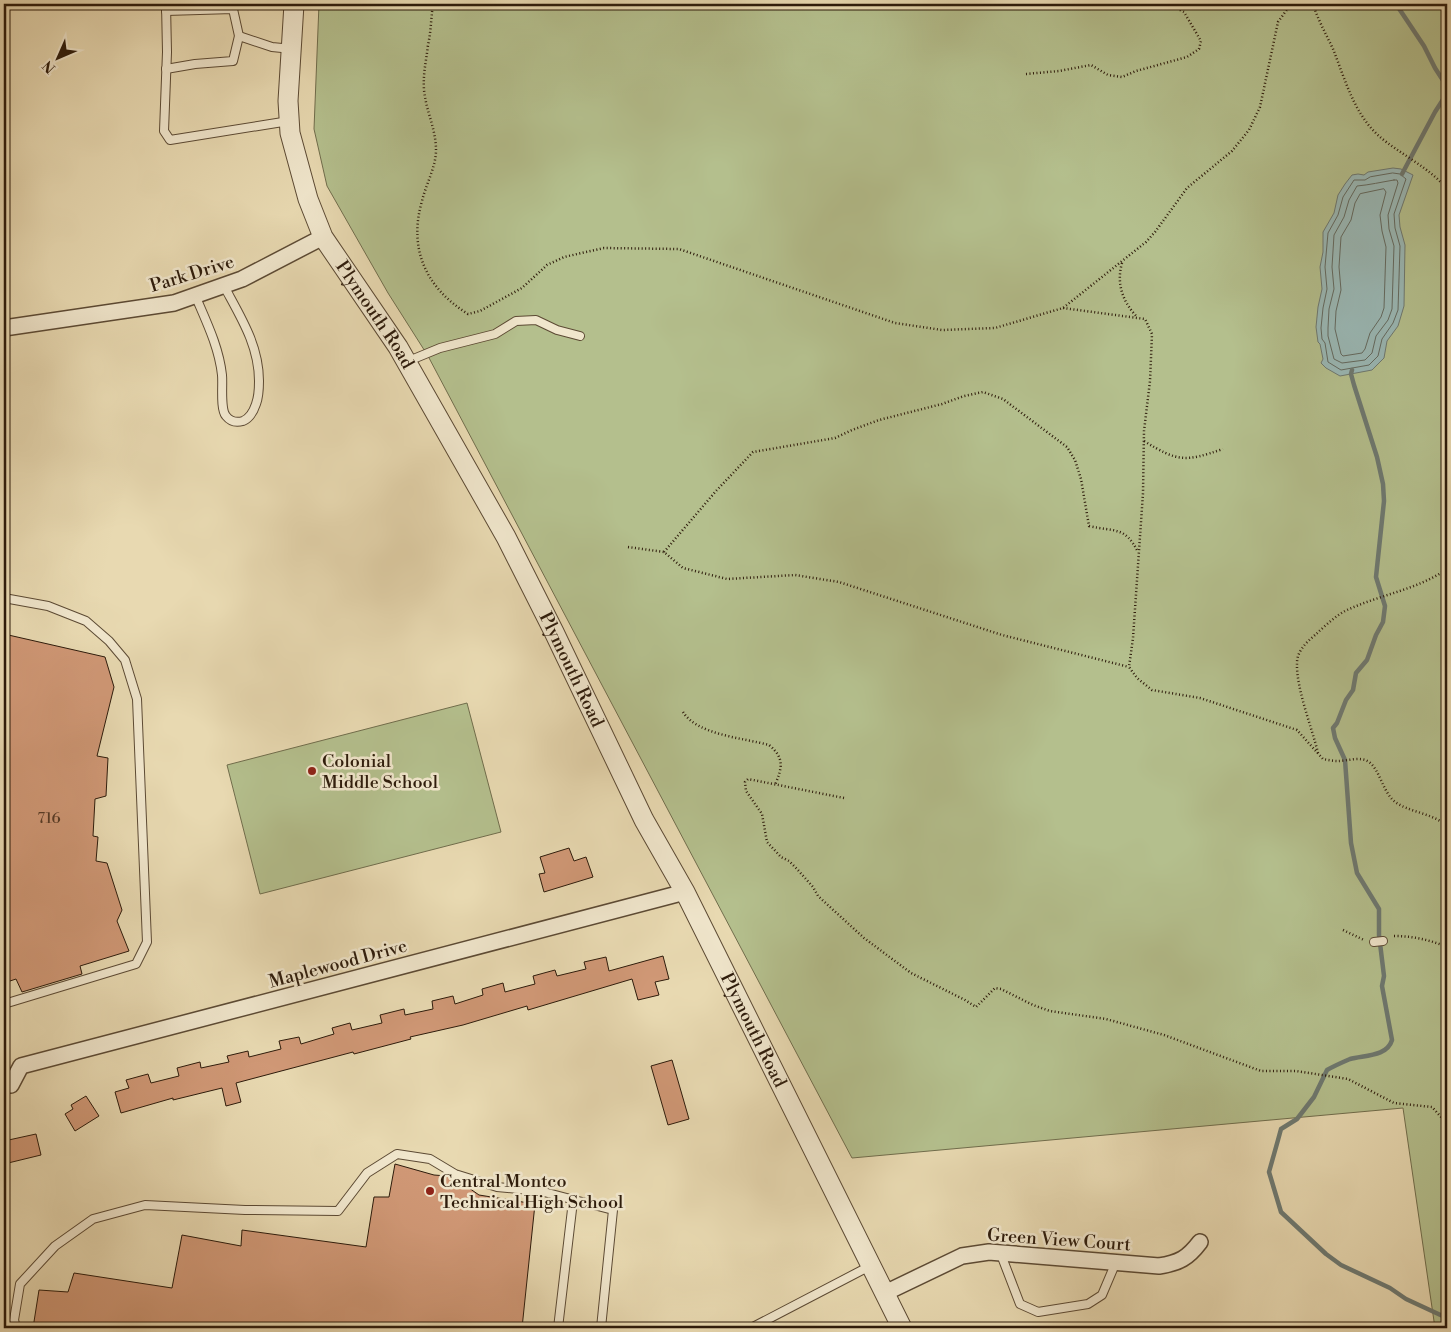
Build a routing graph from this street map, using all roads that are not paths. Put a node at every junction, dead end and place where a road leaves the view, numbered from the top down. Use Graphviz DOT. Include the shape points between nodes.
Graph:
graph roads {
  1 [pos="294,4"];
  2 [pos="166,7"];
  3 [pos="239,36"];
  4 [pos="292,49"];
  5 [pos="166,69"];
  6 [pos="290,121"];
  7 [pos="323,237"];
  8 [pos="224,286"];
  9 [pos="195,295"];
  10 [pos="4,328"];
  11 [pos="580,336"];
  12 [pos="406,362"];
  13 [pos="4,598"];
  14 [pos="685,892"];
  15 [pos="1383,941"];
  16 [pos="1374,942"];
  17 [pos="4,1004"];
  18 [pos="11,1085"];
  19 [pos="573,1201"];
  20 [pos="1200,1242"];
  21 [pos="1000,1252"];
  22 [pos="1116,1262"];
  23 [pos="871,1265"];
  24 [pos="885,1292"];
  25 [pos="16,1328"];
  26 [pos="558,1328"];
  27 [pos="601,1328"];
  28 [pos="751,1328"];
  29 [pos="902,1328"];
  1 -- 4 [label="street, Plymouth Road"];
  2 -- 3 [label="lane" via="233,9"];
  2 -- 5 [label="lane"];
  3 -- 4 [label="lane" via="272,47"];
  3 -- 5 [label="lane" via="233,61"];
  4 -- 6 [label="street, Plymouth Road" via="288,101"];
  5 -- 6 [label="lane" via="164,131 170,140"];
  6 -- 7 [label="street, Plymouth Road" via="298,164"];
  7 -- 8 [label="street, Park Drive" via="242,280"];
  7 -- 12 [label="street, Plymouth Road"];
  8 -- 9 [label="street, Park Drive"];
  8 -- 9 [label="lane" via="255,348 259,369 259,398 247,419 240,422 229,419 223,410 218,355"];
  9 -- 10 [label="street, Park Drive" via="174,303"];
  11 -- 12 [label="lane" via="536,320 516,321 495,334 440,348"];
  12 -- 14 [label="street, Plymouth Road" via="506,537 644,820"];
  13 -- 17 [label="lane" via="48,606 86,621 126,660 137,700 147,942 136,964"];
  14 -- 18 [label="street, Maplewood Drive" via="20,1066"];
  14 -- 23 [label="street, Plymouth Road"];
  15 -- 16 [label="lane"];
  19 -- 25 [label="lane" via="540,1191 497,1187 455,1174 430,1158 397,1154 367,1173 338,1211 144,1205 93,1219 55,1246 20,1284 14,1320"];
  19 -- 26 [label="lane"];
  19 -- 27 [label="lane" via="613,1210"];
  20 -- 22 [label="street, Green View Court" via="1191,1253 1175,1263 1159,1266"];
  21 -- 22 [label="street, Green View Court"];
  21 -- 22 [label="lane" via="1020,1304 1038,1312 1088,1304 1102,1295"];
  21 -- 24 [label="street, Green View Court" via="962,1256"];
  23 -- 24 [label="street, Plymouth Road"];
  23 -- 28 [label="lane"];
  24 -- 29 [label="street, Plymouth Road"];
}
